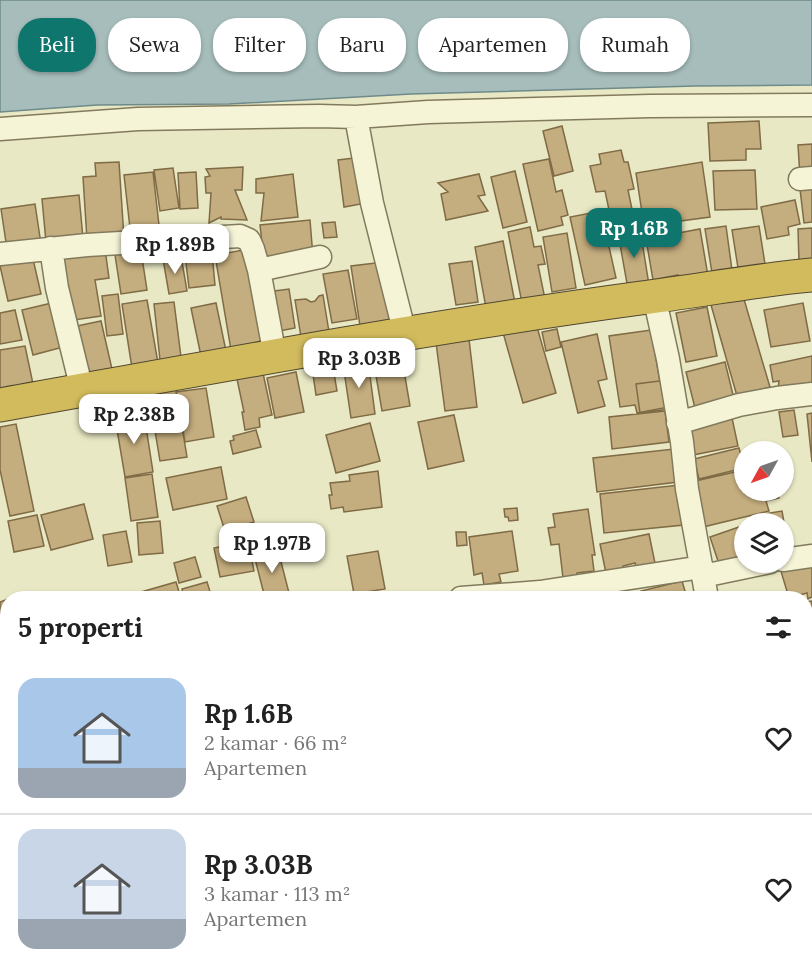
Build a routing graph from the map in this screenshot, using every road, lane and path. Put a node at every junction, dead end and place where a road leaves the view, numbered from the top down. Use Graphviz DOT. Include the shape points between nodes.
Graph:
graph roads {
  1 [pos="812,105"];
  2 [pos="356,117"];
  3 [pos="0,129"];
  4 [pos="51,248"];
  5 [pos="0,254"];
  6 [pos="320,257"];
  7 [pos="259,270"];
  8 [pos="812,275"];
  9 [pos="654,296"];
  10 [pos="405,334"];
  11 [pos="275,356"];
  12 [pos="82,390"];
  13 [pos="812,394"];
  14 [pos="0,405"];
  15 [pos="678,423"];
  16 [pos="812,556"];
  17 [pos="794,558"];
  18 [pos="734,567"];
  19 [pos="702,572"];
  20 [pos="548,591"];
  21 [pos="706,591"];
  1 -- 2 [label="street" via="650,106"];
  2 -- 3 [label="street" via="138,120"];
  2 -- 10 [label="street" via="372,203"];
  4 -- 5 [label="street"];
  4 -- 7 [label="street" via="240,236 251,244"];
  4 -- 12 [label="street"];
  6 -- 7 [label="street"];
  7 -- 11 [label="street"];
  8 -- 9 [label="highway"];
  9 -- 10 [label="highway"];
  9 -- 15 [label="street"];
  10 -- 11 [label="highway"];
  11 -- 12 [label="highway"];
  12 -- 14 [label="highway"];
  13 -- 15 [label="street" via="739,405"];
  15 -- 19 [label="street"];
  16 -- 17 [label="street"];
  18 -- 19 [label="street"];
  19 -- 20 [label="street"];
  19 -- 21 [label="street"];
}
